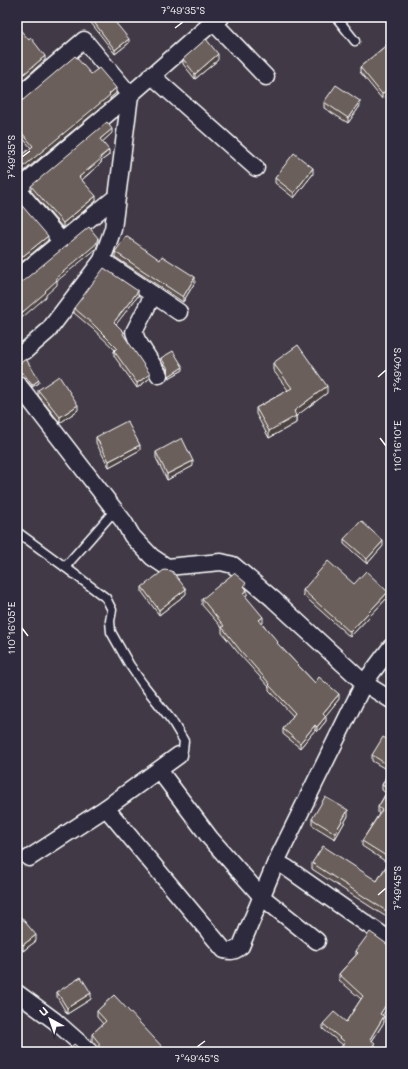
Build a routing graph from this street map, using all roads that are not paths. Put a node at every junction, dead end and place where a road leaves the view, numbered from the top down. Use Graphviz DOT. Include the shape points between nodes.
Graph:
graph roads {
  1 [pos="336,17"];
  2 [pos="217,20"];
  3 [pos="355,41"];
  4 [pos="151,75"];
  5 [pos="266,77"];
  6 [pos="130,95"];
  7 [pos="17,97"];
  8 [pos="256,168"];
  9 [pos="17,189"];
  10 [pos="116,197"];
  11 [pos="62,242"];
  12 [pos="102,260"];
  13 [pos="17,278"];
  14 [pos="153,294"];
  15 [pos="179,312"];
  16 [pos="17,355"];
  17 [pos="159,375"];
  18 [pos="17,383"];
  19 [pos="115,510"];
  20 [pos="20,534"];
  21 [pos="65,567"];
  22 [pos="391,647"];
  23 [pos="364,683"];
  24 [pos="391,700"];
  25 [pos="179,755"];
  26 [pos="159,770"];
  27 [pos="106,808"];
  28 [pos="29,858"];
  29 [pos="276,862"];
  30 [pos="262,897"];
  31 [pos="391,941"];
  32 [pos="317,942"];
  33 [pos="17,993"];
  34 [pos="90,1052"];
  1 -- 3 [label="lane"];
  2 -- 4 [label="street"];
  2 -- 5 [label="street"];
  4 -- 6 [label="street"];
  4 -- 8 [label="street"];
  6 -- 7 [label="street" via="84,40"];
  6 -- 9 [label="street"];
  6 -- 10 [label="street"];
  9 -- 11 [label="street"];
  10 -- 11 [label="street"];
  10 -- 12 [label="street" via="113,229"];
  11 -- 13 [label="street"];
  12 -- 14 [label="street"];
  12 -- 16 [label="street" via="48,331"];
  14 -- 15 [label="street"];
  14 -- 17 [label="street" via="134,332"];
  18 -- 19 [label="street"];
  19 -- 21 [label="lane"];
  19 -- 23 [label="street" via="132,536 167,567 221,562 233,565"];
  20 -- 21 [label="lane"];
  21 -- 25 [label="lane" via="106,598 112,610 111,632 129,664 184,741"];
  22 -- 23 [label="street"];
  23 -- 24 [label="street"];
  23 -- 29 [label="street"];
  25 -- 26 [label="street"];
  26 -- 27 [label="street"];
  26 -- 30 [label="street" via="210,838"];
  27 -- 28 [label="street"];
  27 -- 30 [label="street" via="224,950 235,951 241,946"];
  29 -- 30 [label="street"];
  29 -- 31 [label="street"];
  30 -- 32 [label="street"];
  33 -- 34 [label="street" via="55,1021"];
}
